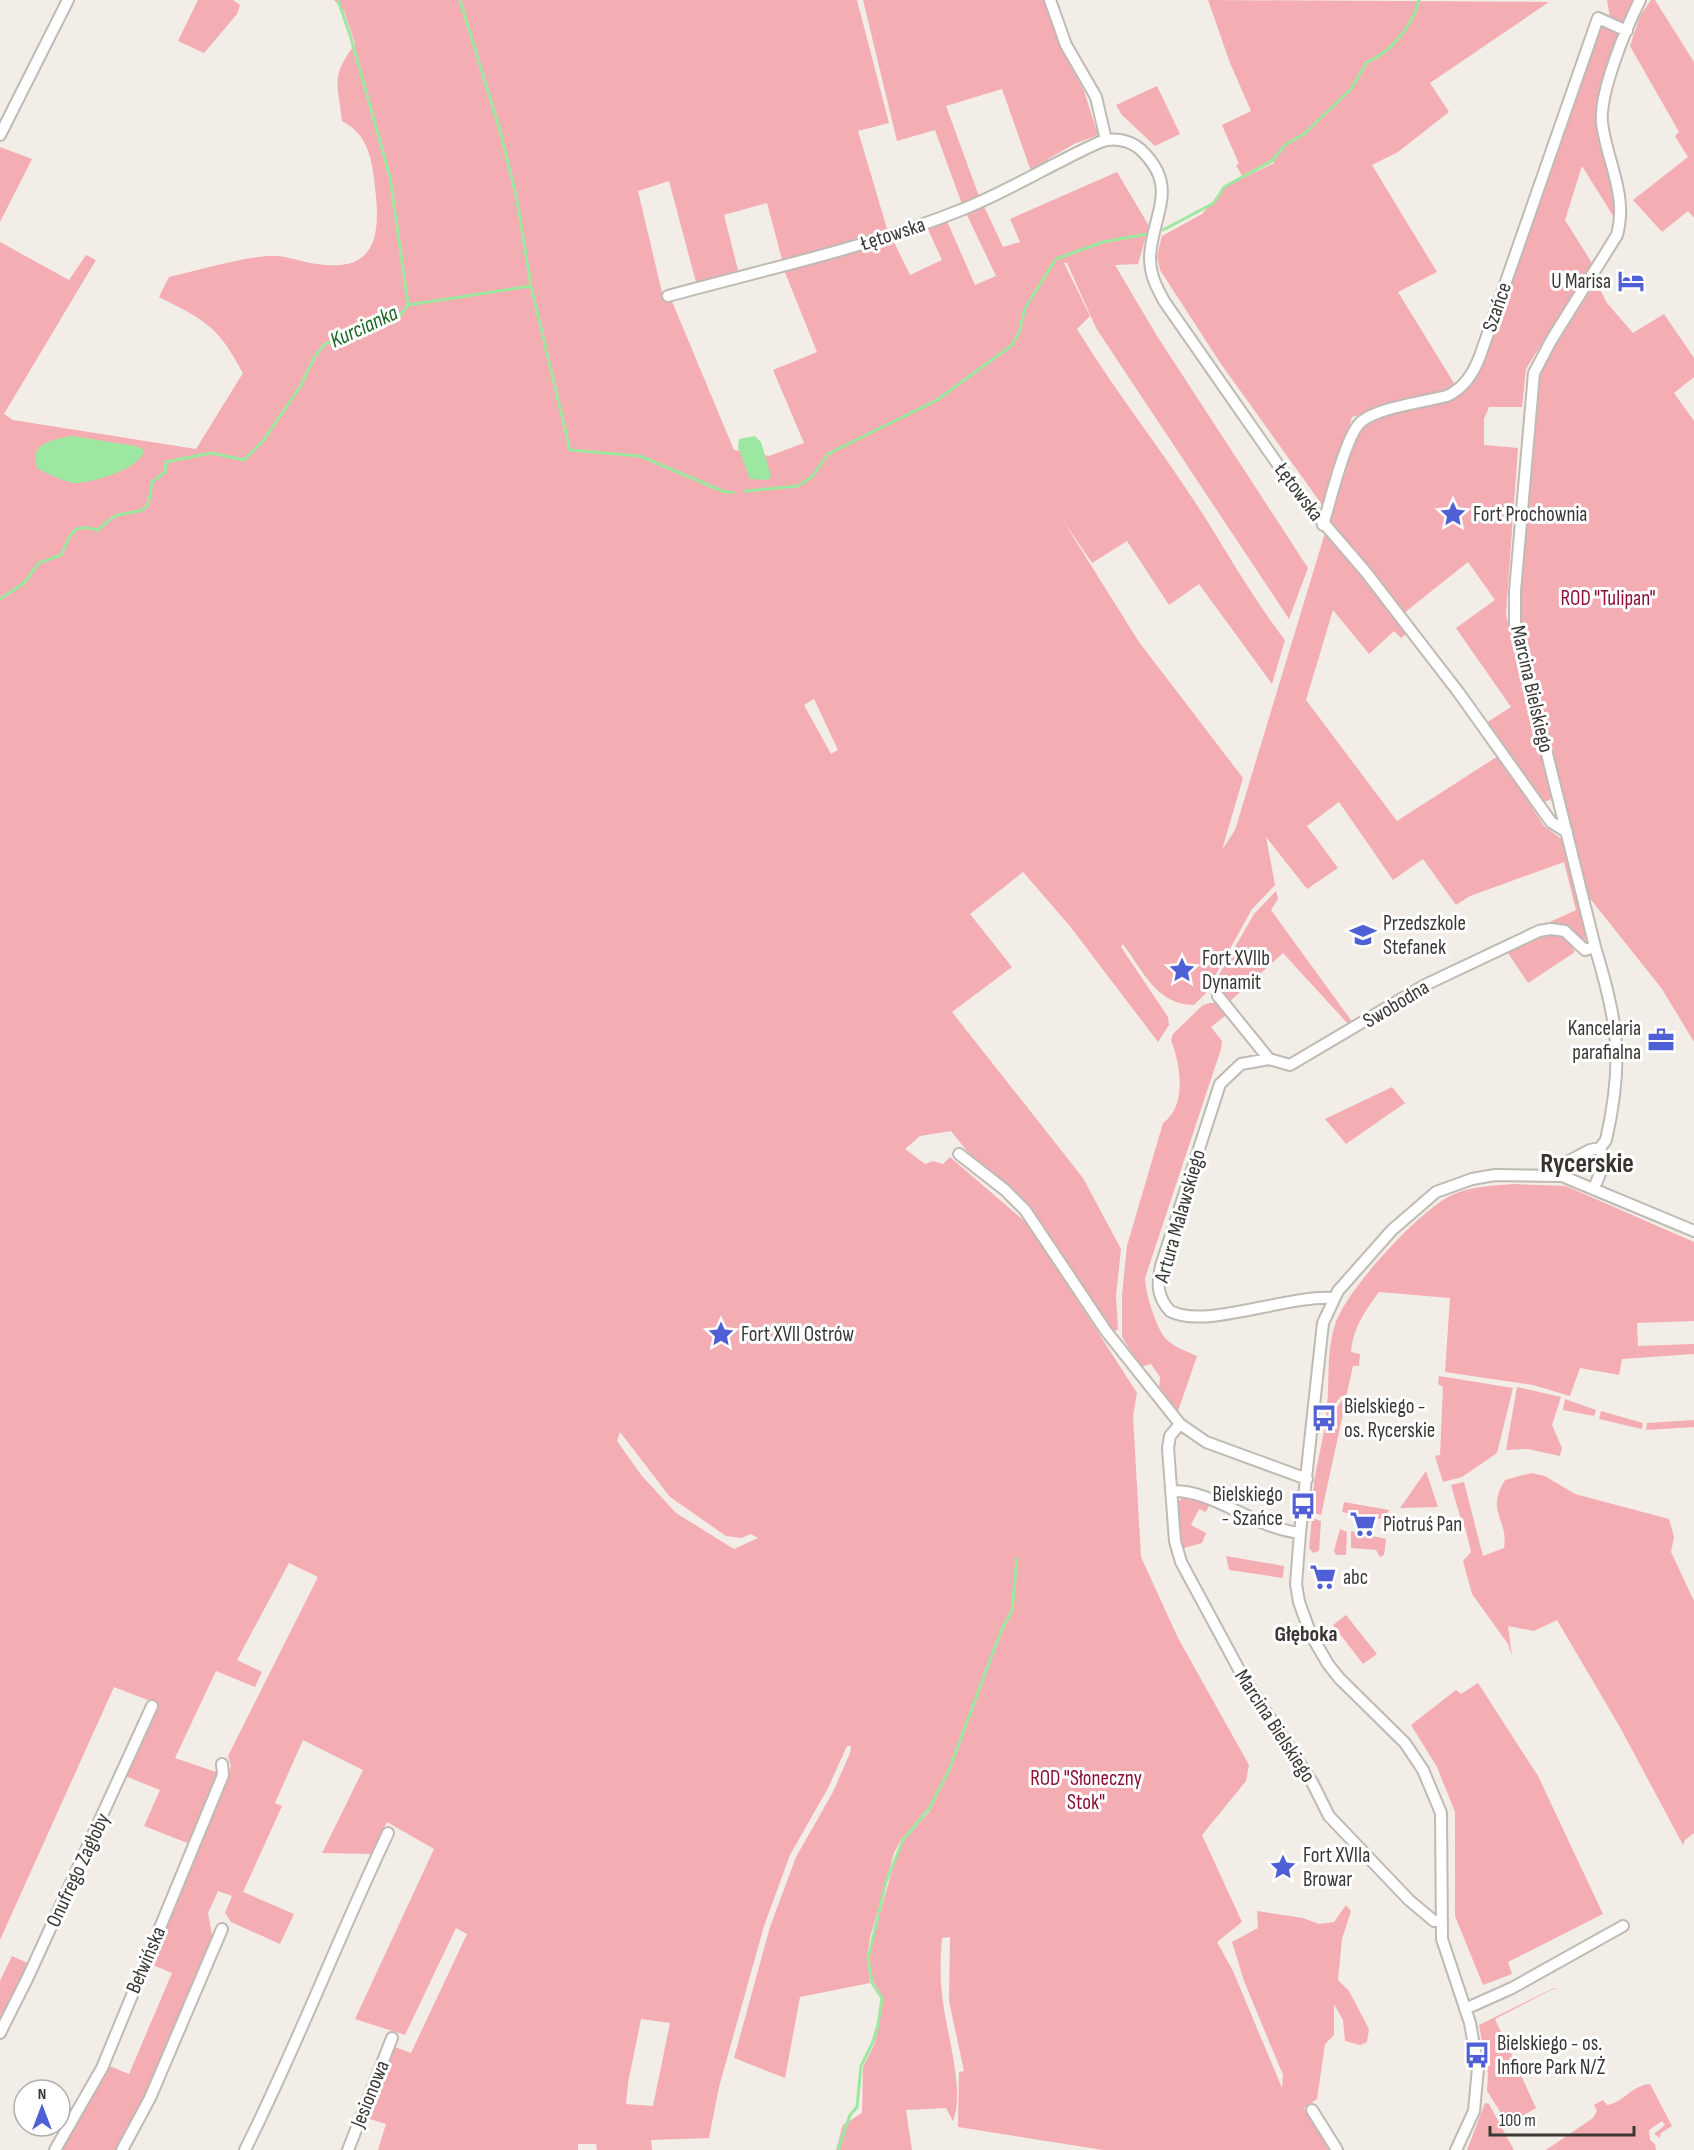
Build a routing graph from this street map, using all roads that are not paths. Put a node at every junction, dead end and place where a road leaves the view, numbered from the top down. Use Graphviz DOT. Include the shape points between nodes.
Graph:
graph roads {
  1 [pos="68,0"];
  2 [pos="1050,0"];
  3 [pos="1640,0"];
  4 [pos="1627,31"];
  5 [pos="0,135"];
  6 [pos="1107,140"];
  7 [pos="668,296"];
  8 [pos="1323,525"];
  9 [pos="1567,832"];
  10 [pos="1595,947"];
  11 [pos="1218,996"];
  12 [pos="1269,1059"];
  13 [pos="1600,1148"];
  14 [pos="958,1154"];
  15 [pos="1574,1158"];
  16 [pos="1545,1174"];
  17 [pos="1576,1180"];
  18 [pos="1594,1188"];
  19 [pos="1694,1232"];
  20 [pos="1334,1298"];
  21 [pos="1180,1424"];
  22 [pos="1307,1479"];
  23 [pos="1173,1491"];
  24 [pos="1300,1533"];
  25 [pos="152,1706"];
  26 [pos="222,1764"];
  27 [pos="388,1833"];
  28 [pos="1441,1921"];
  29 [pos="1623,1926"];
  30 [pos="222,1929"];
  31 [pos="1465,2009"];
  32 [pos="0,2033"];
  33 [pos="392,2038"];
  34 [pos="1312,2110"];
  35 [pos="55,2150"];
  36 [pos="122,2150"];
  37 [pos="245,2150"];
  38 [pos="348,2150"];
  39 [pos="1337,2150"];
  40 [pos="1456,2150"];
  1 -- 5 [label="street"];
  2 -- 6 [label="street" via="1066,45 1096,97"];
  3 -- 4 [label="street, Marcina Bielskiego"];
  4 -- 8 [label="street, Szańce" via="1598,18 1477,364 1468,380 1455,392 1377,413 1360,422 1350,437"];
  4 -- 9 [label="street, Marcina Bielskiego" via="1602,106 1622,203 1620,224 1534,373 1515,591 1515,625 1522,659"];
  6 -- 7 [label="street, Łętowska" via="985,200 924,224 809,260"];
  6 -- 8 [label="street, Łętowska" via="1132,144 1160,177 1162,204 1150,256 1151,275 1164,301"];
  8 -- 9 [label="street, Łętowska" via="1365,571 1453,685 1551,822"];
  9 -- 10 [label="street, Marcina Bielskiego"];
  10 -- 12 [label="street, Swobodna" via="1585,950 1561,930 1539,931 1425,985 1296,1063 1283,1065"];
  10 -- 13 [label="street, Marcina Bielskiego" via="1615,1016 1618,1052 1609,1126"];
  11 -- 12 [label="street"];
  12 -- 20 [label="street, Artura Malawskiego" via="1241,1064 1220,1084 1158,1286 1170,1311 1192,1318 1308,1298"];
  13 -- 15 [label="street"];
  13 -- 18 [label="street, Marcina Bielskiego" via="1604,1164"];
  14 -- 21 [label="street" via="1024,1210 1106,1331"];
  15 -- 16 [label="street"];
  15 -- 17 [label="street"];
  16 -- 17 [label="street"];
  16 -- 20 [label="street" via="1495,1175 1436,1192 1392,1230"];
  17 -- 18 [label="street"];
  18 -- 19 [label="street"];
  20 -- 22 [label="street" via="1320,1335"];
  21 -- 22 [label="street" via="1206,1442"];
  21 -- 23 [label="street, Marcina Bielskiego" via="1170,1436 1168,1448"];
  22 -- 24 [label="street"];
  23 -- 24 [label="street" via="1188,1491 1261,1524"];
  23 -- 28 [label="street, Marcina Bielskiego" via="1175,1541 1181,1562 1254,1696 1312,1782 1329,1816 1409,1900 1434,1921"];
  24 -- 28 [label="street" via="1296,1584 1311,1635 1339,1678 1405,1743 1437,1799 1443,1825"];
  25 -- 32 [label="street, Onufrego Zagłoby"];
  26 -- 35 [label="street, Bełwińska" via="223,1774 102,2068"];
  27 -- 37 [label="street"];
  28 -- 31 [label="street" via="1446,1958"];
  29 -- 31 [label="street" via="1512,1988"];
  30 -- 36 [label="street" via="150,2098"];
  31 -- 40 [label="street" via="1479,2081 1474,2111"];
  33 -- 38 [label="street, Jesionowa"];
  34 -- 39 [label="street"];
}
